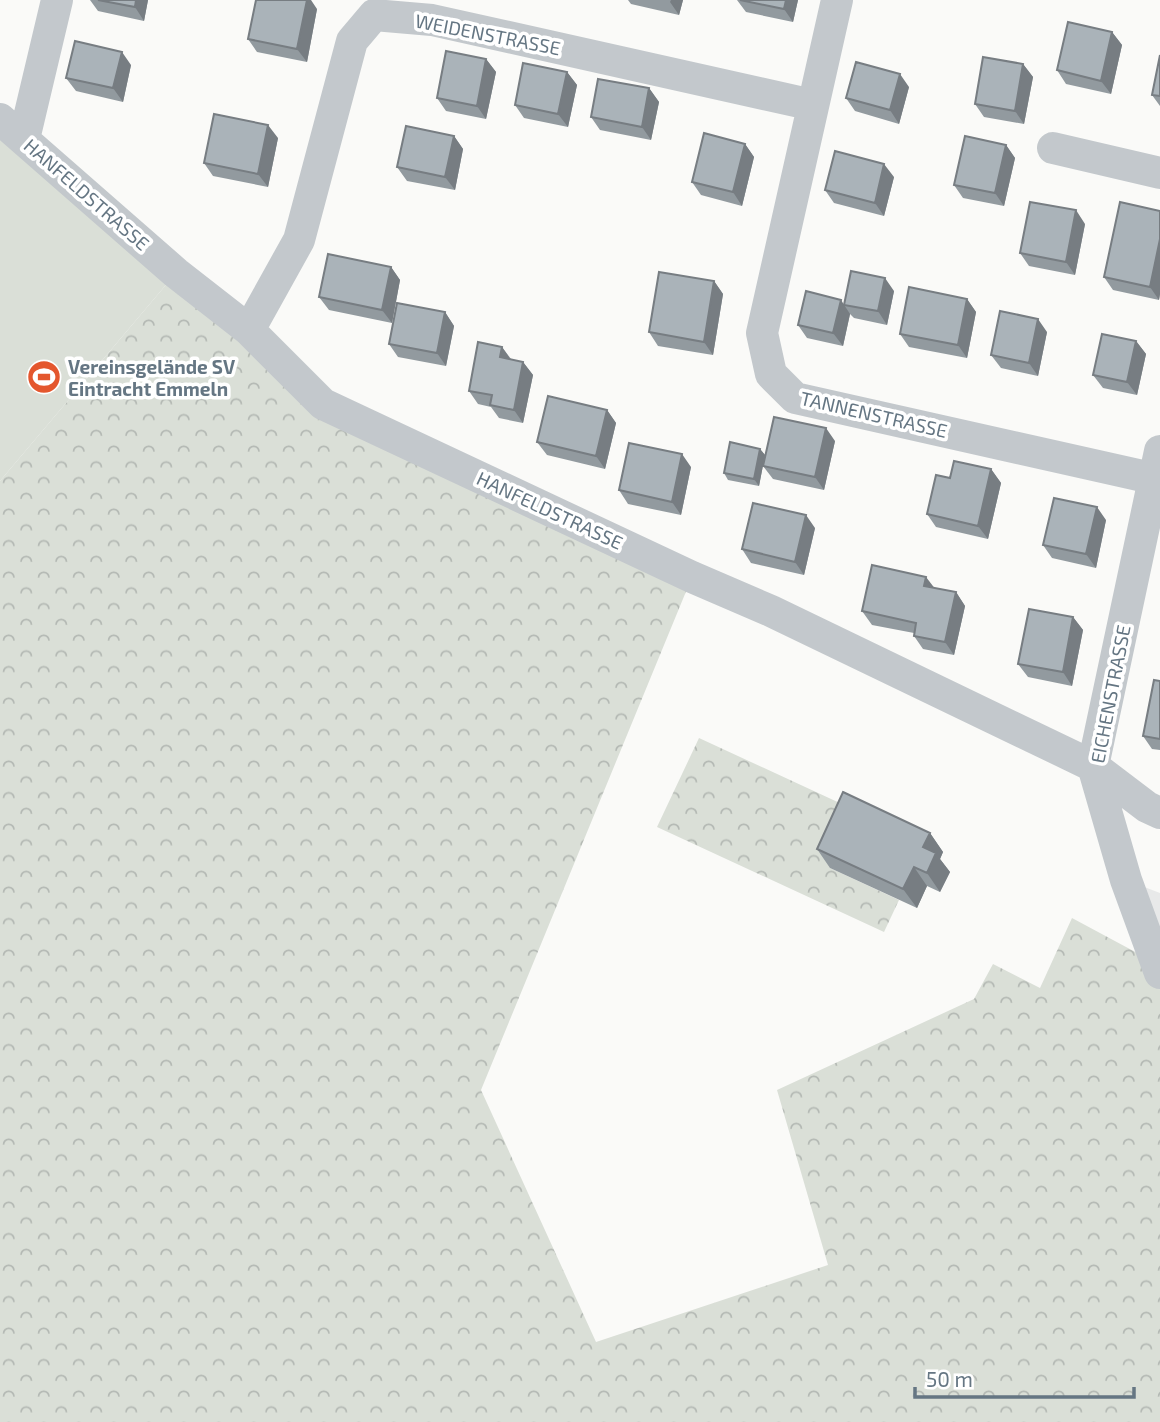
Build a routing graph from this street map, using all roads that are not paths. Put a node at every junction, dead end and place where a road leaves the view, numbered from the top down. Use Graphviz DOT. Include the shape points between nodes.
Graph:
graph roads {
  1 [pos="57,0"];
  2 [pos="837,0"];
  3 [pos="813,105"];
  4 [pos="0,119"];
  5 [pos="24,139"];
  6 [pos="1053,148"];
  7 [pos="1160,173"];
  8 [pos="249,330"];
  9 [pos="1158,469"];
  10 [pos="1093,766"];
  11 [pos="1160,813"];
  12 [pos="1160,974"];
  1 -- 5 [label="street"];
  2 -- 3 [label="street, TANNENSTRASSE"];
  3 -- 8 [label="street, WEIDENSTRASSE" via="432,20 374,15 352,41 299,240"];
  3 -- 9 [label="street, TANNENSTRASSE" via="762,333 771,374 795,398"];
  4 -- 5 [label="street, HANFELDSTRASSE"];
  5 -- 8 [label="street, HANFELDSTRASSE" via="176,273"];
  6 -- 7 [label="street"];
  8 -- 10 [label="street, HANFELDSTRASSE" via="323,404"];
  9 -- 10 [label="street, EICHENSTRASSE"];
  10 -- 11 [label="street, HANFELDSTRASSE"];
  10 -- 12 [label="street, EICHENSTRASSE" via="1126,880"];
}
